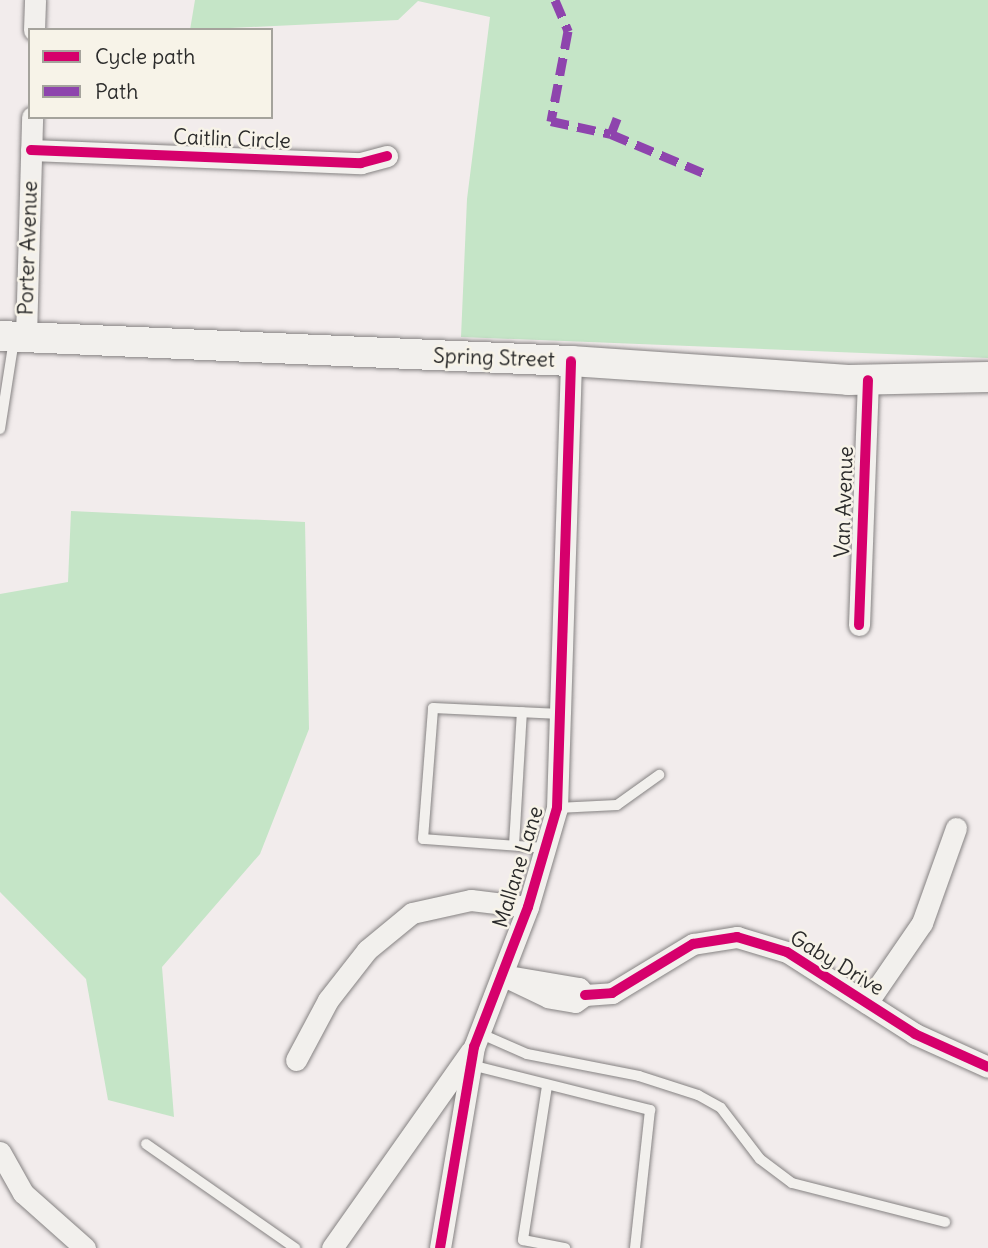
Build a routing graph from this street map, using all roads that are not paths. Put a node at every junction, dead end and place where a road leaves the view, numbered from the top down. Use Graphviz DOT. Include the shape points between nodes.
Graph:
graph roads {
  1 [pos="35,0"];
  2 [pos="34,28"];
  3 [pos="32,119"];
  4 [pos="31,149"];
  5 [pos="387,156"];
  6 [pos="13,337"];
  7 [pos="570,361"];
  8 [pos="988,377"];
  9 [pos="869,380"];
  10 [pos="0,429"];
  11 [pos="859,625"];
  12 [pos="522,712"];
  13 [pos="561,714"];
  14 [pos="659,775"];
  15 [pos="557,808"];
  16 [pos="956,828"];
  17 [pos="514,845"];
  18 [pos="546,848"];
  19 [pos="528,907"];
  20 [pos="502,975"];
  21 [pos="867,1003"];
  22 [pos="475,1048"];
  23 [pos="296,1060"];
  24 [pos="988,1067"];
  25 [pos="547,1086"];
  26 [pos="146,1144"];
  27 [pos="0,1152"];
  28 [pos="945,1222"];
  29 [pos="85,1248"];
  30 [pos="295,1248"];
  31 [pos="332,1248"];
  32 [pos="440,1248"];
  33 [pos="565,1248"];
  34 [pos="635,1248"];
  1 -- 2 [label="street"];
  3 -- 4 [label="street, Porter Avenue"];
  4 -- 5 [label="street, Caitlin Circle" via="361,163"];
  4 -- 6 [label="street, Porter Avenue"];
  6 -- 7 [label="main road, Spring Street"];
  6 -- 10 [label="lane"];
  7 -- 9 [label="main road, Spring Street"];
  7 -- 13 [label="street, Mallane Lane"];
  8 -- 9 [label="main road, Spring Street"];
  9 -- 11 [label="street, Van Avenue"];
  12 -- 13 [label="lane"];
  12 -- 17 [label="lane"];
  12 -- 17 [label="lane" via="433,708 423,839"];
  13 -- 15 [label="street, Mallane Lane"];
  14 -- 15 [label="lane" via="617,805"];
  15 -- 18 [label="street, Mallane Lane"];
  16 -- 21 [label="street" via="922,923"];
  17 -- 18 [label="lane"];
  18 -- 19 [label="street, Mallane Lane"];
  19 -- 20 [label="street, Mallane Lane"];
  19 -- 23 [label="street" via="471,900 412,913 368,950 336,990"];
  20 -- 21 [label="street, Gaby Drive" via="548,997 575,1002 585,995 612,993 693,944 737,937 787,952"];
  20 -- 22 [label="street, Mallane Lane"];
  21 -- 24 [label="street, Gaby Drive"];
  22 -- 25 [label="lane"];
  22 -- 28 [label="lane" via="639,1076 698,1095 721,1108 760,1159 792,1183"];
  22 -- 31 [label="street, Mallane Lane"];
  22 -- 32 [label="street, Mallane Lane"];
  25 -- 33 [label="lane" via="523,1240"];
  25 -- 34 [label="lane" via="650,1110"];
  26 -- 30 [label="lane"];
  27 -- 29 [label="street" via="23,1193"];
}
